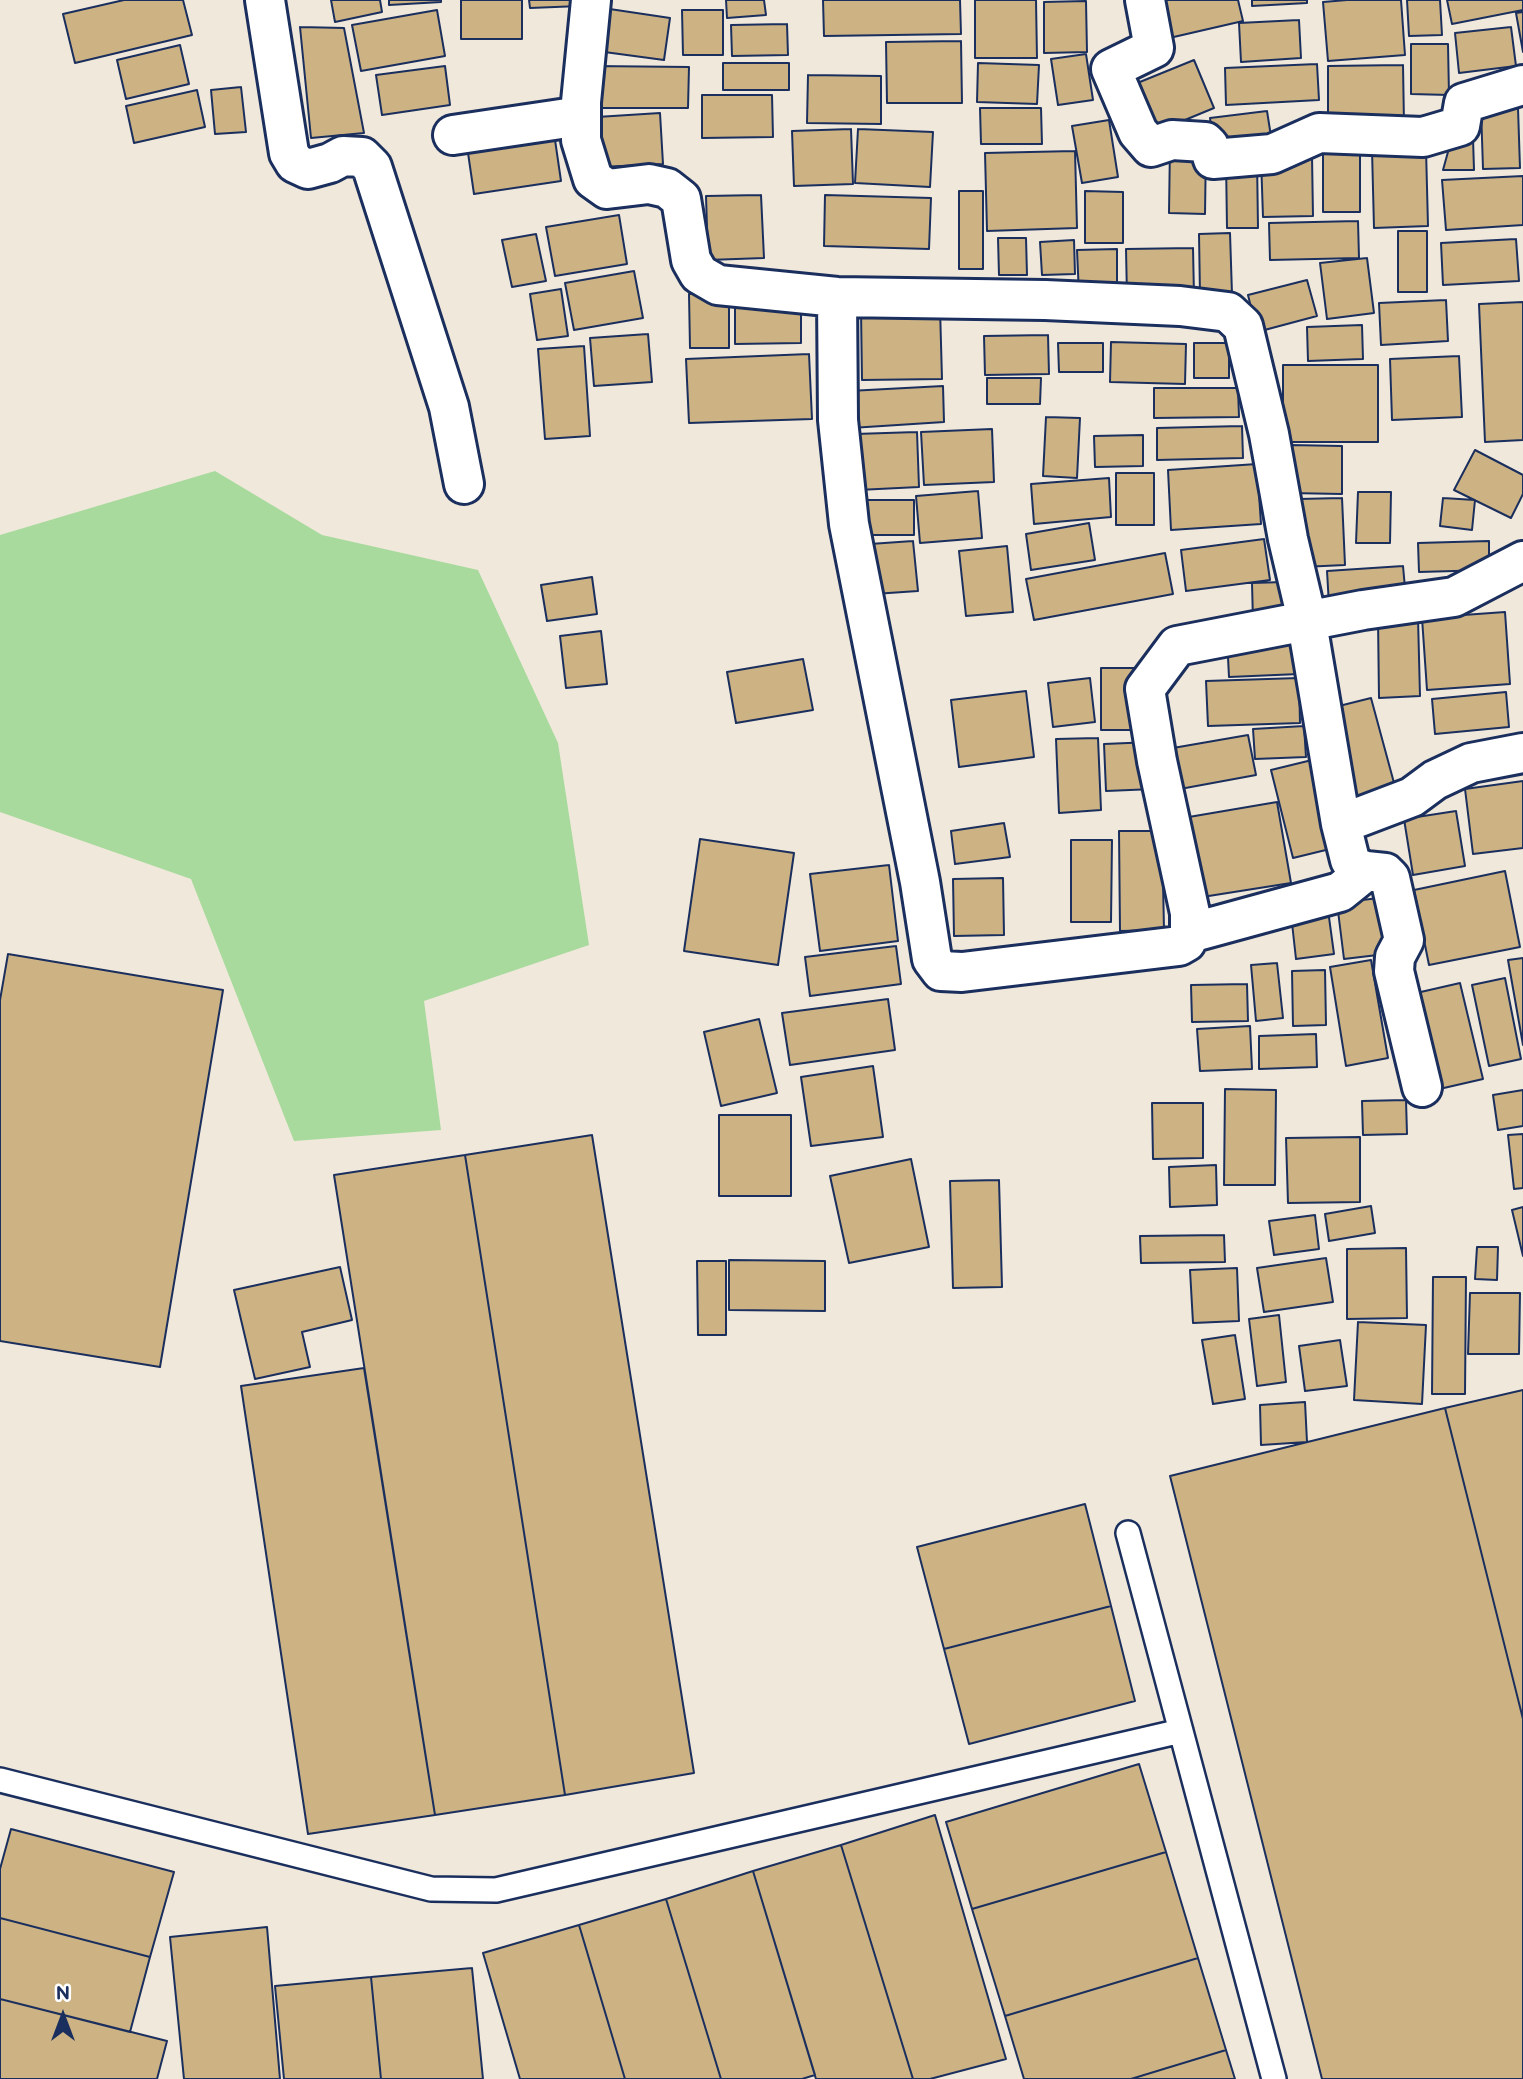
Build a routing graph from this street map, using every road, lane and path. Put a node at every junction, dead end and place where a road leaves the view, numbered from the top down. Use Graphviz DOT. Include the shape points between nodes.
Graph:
graph roads {
  1 [pos="265,0"];
  2 [pos="592,0"];
  3 [pos="1145,0"];
  4 [pos="1523,85"];
  5 [pos="581,116"];
  6 [pos="453,135"];
  7 [pos="837,297"];
  8 [pos="464,484"];
  9 [pos="1523,561"];
  10 [pos="1307,621"];
  11 [pos="1523,753"];
  12 [pos="1341,824"];
  13 [pos="1366,872"];
  14 [pos="1190,933"];
  15 [pos="1422,1087"];
  16 [pos="1128,1533"];
  17 [pos="1181,1731"];
  18 [pos="0,1780"];
  19 [pos="1274,2079"];
  1 -- 8 [label="street" via="289,153 295,163 308,169 343,156 362,157 373,167 449,407"];
  2 -- 5 [label="street"];
  3 -- 4 [label="street" via="1154,48 1111,69 1138,132 1151,147 1172,141 1205,142 1213,159 1272,153 1319,133 1423,137 1460,126 1464,103"];
  5 -- 6 [label="street"];
  5 -- 7 [label="street" via="581,141 593,179 607,189 649,184 667,188 681,199 691,260 699,274 718,285"];
  7 -- 10 [label="street" via="1045,300 1228,312 1243,326"];
  7 -- 14 [label="street" via="838,420 849,524 935,966 941,971 962,972 1179,946"];
  9 -- 10 [label="street" via="1454,597"];
  10 -- 12 [label="street"];
  10 -- 14 [label="street" via="1177,646 1145,689 1190,913"];
  11 -- 12 [label="street" via="1471,763 1412,797"];
  12 -- 13 [label="street" via="1350,860"];
  13 -- 14 [label="street" via="1340,892"];
  13 -- 15 [label="street" via="1385,873 1390,878 1404,940 1394,971"];
  16 -- 17 [label="lane"];
  17 -- 18 [label="lane" via="496,1890 431,1889"];
  17 -- 19 [label="lane"];
}
